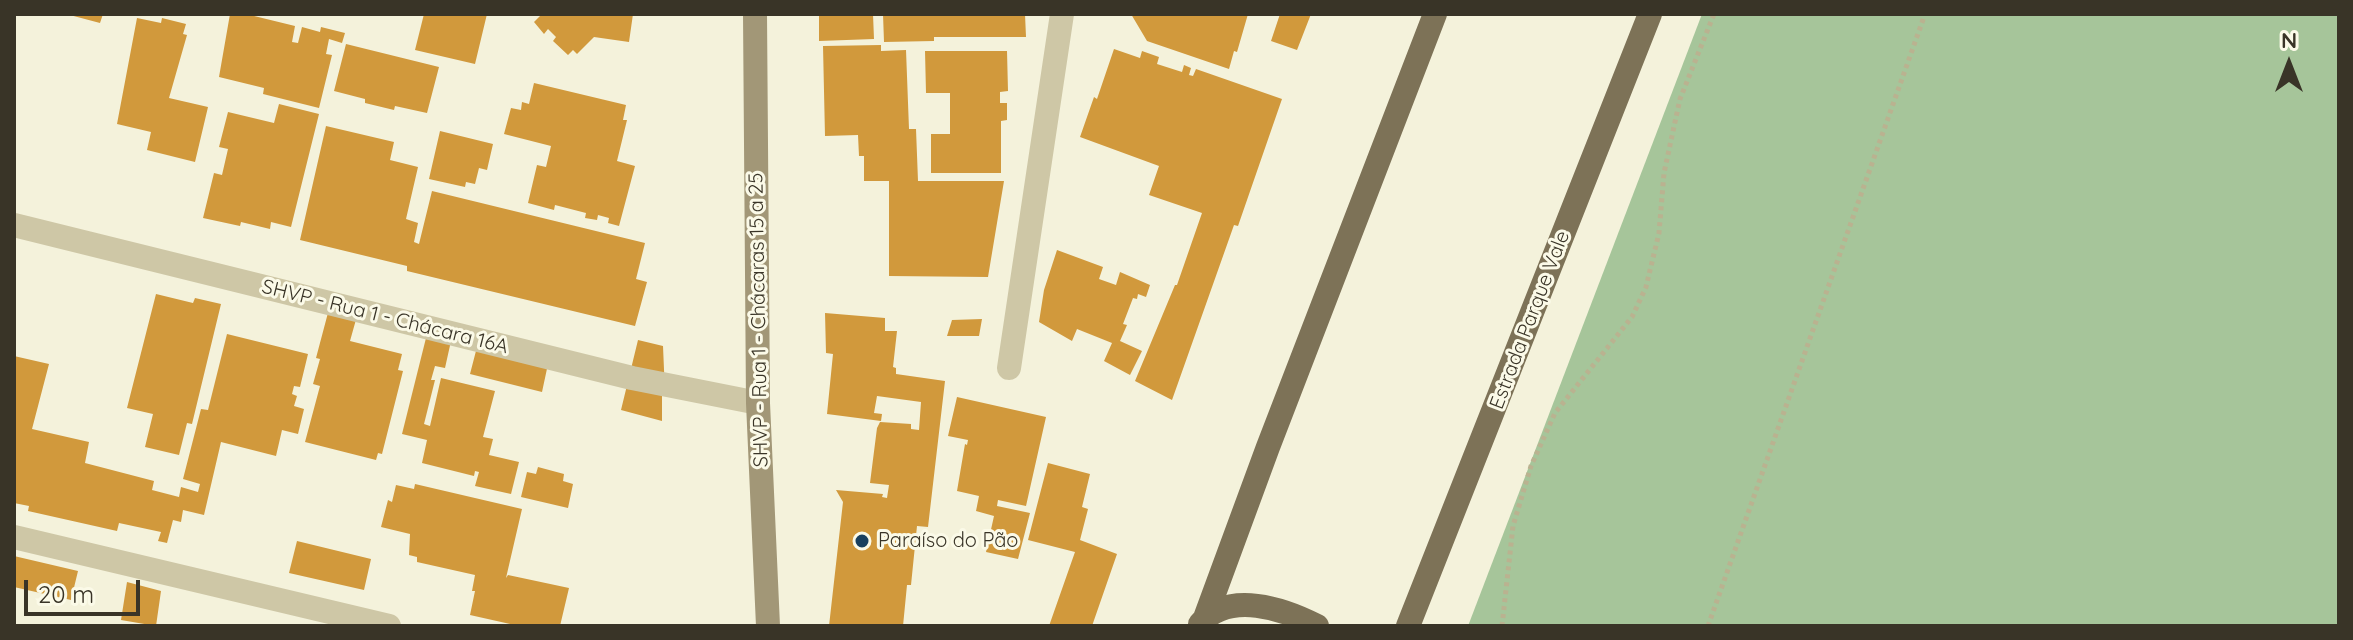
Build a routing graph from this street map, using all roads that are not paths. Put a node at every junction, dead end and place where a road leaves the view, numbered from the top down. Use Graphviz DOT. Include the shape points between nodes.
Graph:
graph roads {
  1 [pos="755,14"];
  2 [pos="1062,14"];
  3 [pos="1435,14"];
  4 [pos="1650,14"];
  5 [pos="14,225"];
  6 [pos="1009,368"];
  7 [pos="758,403"];
  8 [pos="14,537"];
  9 [pos="1202,622"];
  10 [pos="389,626"];
  11 [pos="768,626"];
  12 [pos="1317,626"];
  13 [pos="1408,626"];
  1 -- 7 [label="street, SHVP - Rua 1 - Chácaras 15 a 25"];
  2 -- 6 [label="street"];
  3 -- 9 [label="main road"];
  4 -- 13 [label="main road, Estrada Parque Vale"];
  5 -- 7 [label="street, SHVP - Rua 1 - Chácara 16A" via="632,378"];
  7 -- 11 [label="street, SHVP - Rua 1 - Chácaras 15 a 25"];
  8 -- 10 [label="street"];
  9 -- 12 [label="main road" via="1232,607 1252,605"];
}
